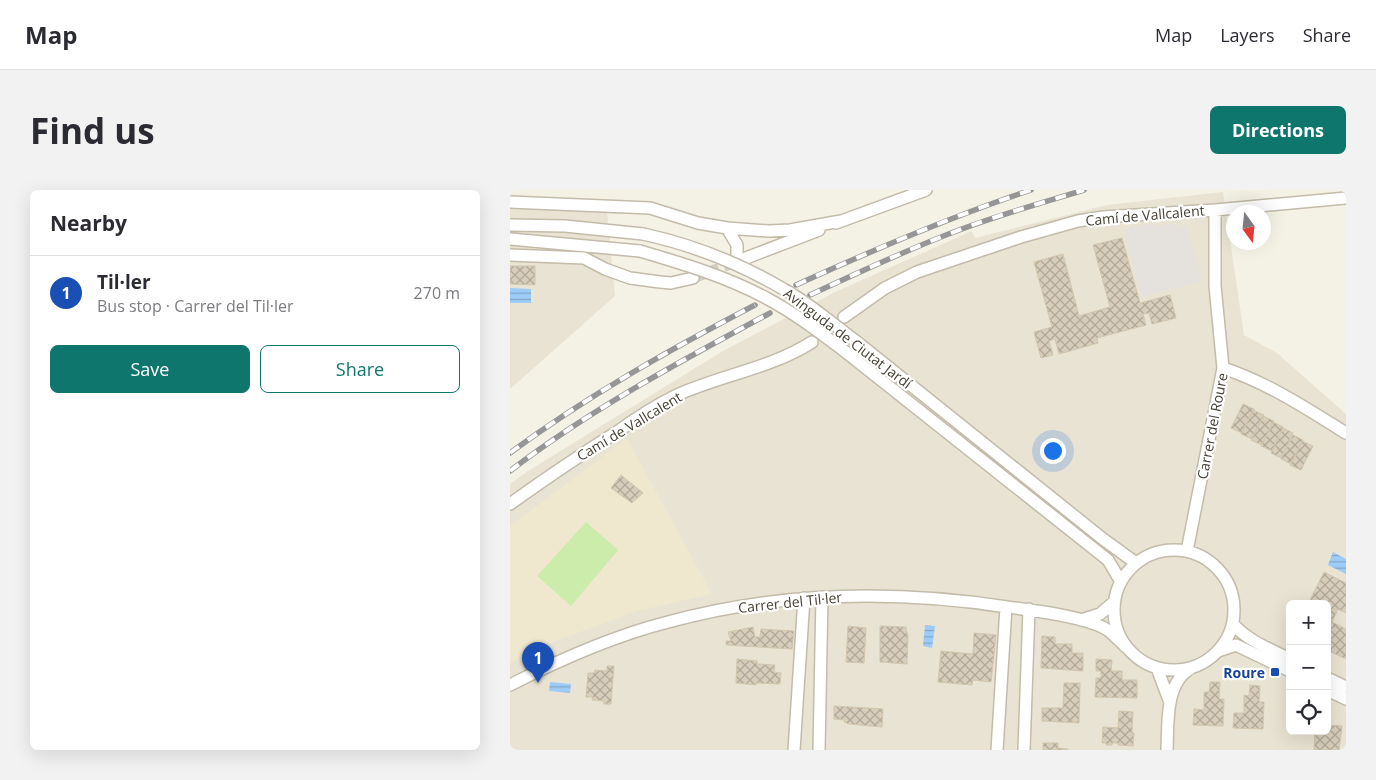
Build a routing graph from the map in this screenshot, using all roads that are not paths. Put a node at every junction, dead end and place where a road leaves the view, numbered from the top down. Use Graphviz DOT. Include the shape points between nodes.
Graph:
graph roads {
  1 [pos="926,190"];
  2 [pos="1346,198"];
  3 [pos="510,202"];
  4 [pos="1215,210"];
  5 [pos="842,221"];
  6 [pos="510,225"];
  7 [pos="727,228"];
  8 [pos="510,239"];
  9 [pos="510,256"];
  10 [pos="694,278"];
  11 [pos="844,317"];
  12 [pos="812,342"];
  13 [pos="1223,368"];
  14 [pos="1346,433"];
  15 [pos="510,504"];
  16 [pos="1187,551"];
  17 [pos="1136,563"];
  18 [pos="1121,582"];
  19 [pos="822,597"];
  20 [pos="804,598"];
  21 [pos="1114,602"];
  22 [pos="1006,606"];
  23 [pos="1030,610"];
  24 [pos="1081,620"];
  25 [pos="1233,624"];
  26 [pos="1126,647"];
  27 [pos="1218,652"];
  28 [pos="1286,657"];
  29 [pos="1157,668"];
  30 [pos="1193,668"];
  31 [pos="1286,669"];
  32 [pos="1331,680"];
  33 [pos="510,685"];
  34 [pos="1346,687"];
  35 [pos="1331,692"];
  36 [pos="1346,699"];
  37 [pos="1169,700"];
  38 [pos="794,750"];
  39 [pos="819,750"];
  40 [pos="997,750"];
  41 [pos="1024,750"];
  42 [pos="1167,750"];
  1 -- 5 [label="street"];
  2 -- 4 [label="street, Camí de Vallcalent"];
  3 -- 7 [label="street" via="650,208"];
  4 -- 11 [label="street, Camí de Vallcalent" via="1103,216 1045,229 917,272 886,288"];
  4 -- 13 [label="street, Carrer del Roure" via="1215,286"];
  5 -- 7 [label="street" via="790,230"];
  5 -- 7 [label="street" via="791,242 742,256"];
  6 -- 17 [label="street, Avinguda de Ciutat Jardí, bridge" via="564,226 643,234 726,259 787,290"];
  8 -- 18 [label="street, Avinguda de Ciutat Jardí, bridge" via="640,251 710,272 769,299 847,353 1094,548 1108,560"];
  9 -- 10 [label="street" via="584,258 605,270 630,278 660,282"];
  12 -- 15 [label="street, Camí de Vallcalent" via="768,364 673,397 557,470"];
  13 -- 14 [label="street" via="1276,391"];
  13 -- 16 [label="street, Carrer del Roure"];
  16 -- 17 [label="street" via="1169,550 1152,554"];
  16 -- 25 [label="street" via="1205,558 1220,570 1230,586 1235,605"];
  17 -- 18 [label="street"];
  18 -- 21 [label="street"];
  19 -- 20 [label="street, Carrer del Til·ler"];
  19 -- 22 [label="street, Carrer del Til·ler" via="897,597"];
  19 -- 39 [label="street"];
  20 -- 33 [label="street, Carrer del Til·ler" via="668,622 591,647"];
  20 -- 38 [label="street"];
  21 -- 24 [label="street" via="1100,614"];
  21 -- 26 [label="street" via="1116,626"];
  22 -- 23 [label="street, Carrer del Til·ler"];
  22 -- 40 [label="street"];
  23 -- 24 [label="street, Carrer del Til·ler"];
  23 -- 41 [label="street"];
  24 -- 26 [label="street, Carrer del Til·ler" via="1108,630"];
  25 -- 27 [label="street" via="1228,639"];
  25 -- 28 [label="street" via="1249,638"];
  26 -- 29 [label="street" via="1140,660"];
  27 -- 30 [label="street"];
  27 -- 31 [label="street" via="1236,645"];
  29 -- 30 [label="street"];
  29 -- 37 [label="street"];
  30 -- 37 [label="street" via="1181,674"];
  32 -- 34 [label="street"];
  35 -- 36 [label="street"];
  37 -- 42 [label="street"];
}
